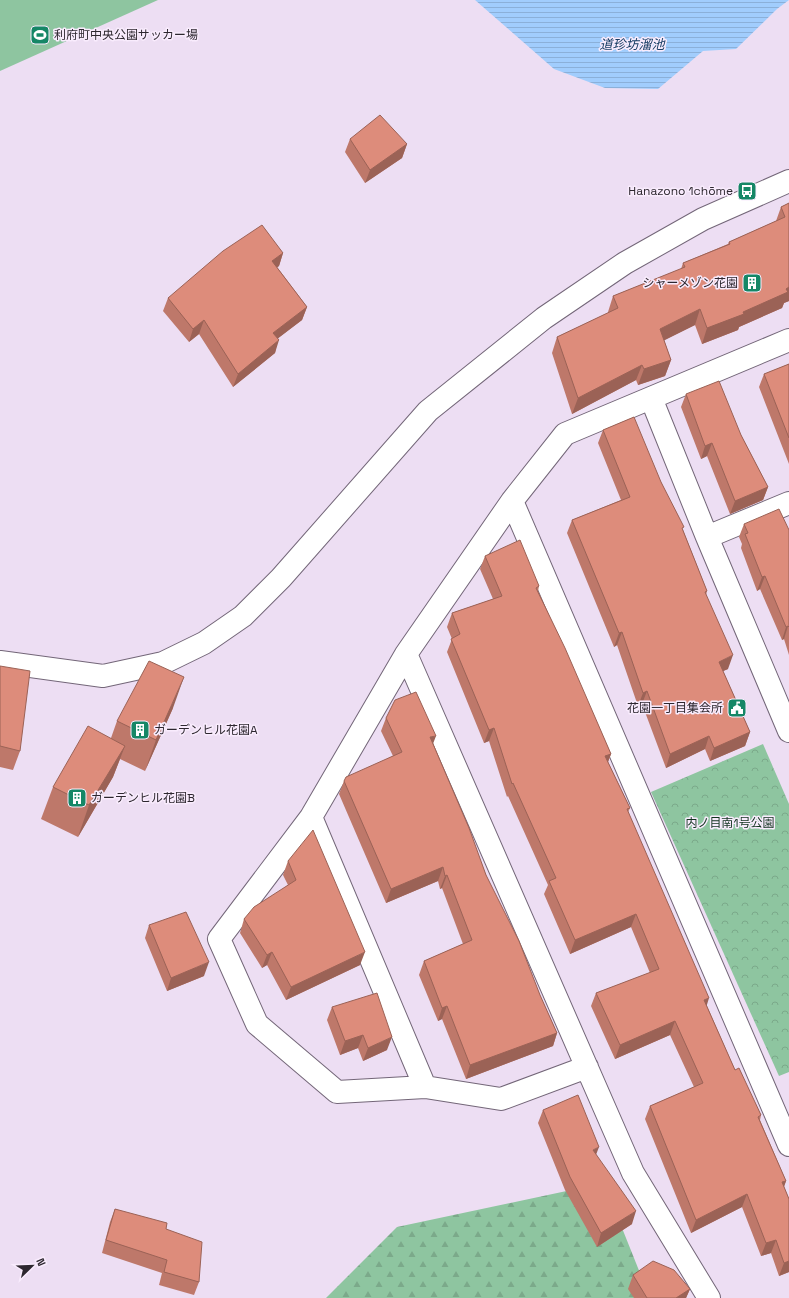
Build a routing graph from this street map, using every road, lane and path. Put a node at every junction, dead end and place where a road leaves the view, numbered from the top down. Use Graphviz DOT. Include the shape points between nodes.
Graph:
graph roads {
  1 [pos="789,181"];
  2 [pos="789,340"];
  3 [pos="651,398"];
  4 [pos="512,501"];
  5 [pos="789,503"];
  6 [pos="707,537"];
  7 [pos="406,654"];
  8 [pos="0,662"];
  9 [pos="789,731"];
  10 [pos="311,817"];
  11 [pos="587,1067"];
  12 [pos="424,1087"];
  13 [pos="789,1145"];
  14 [pos="709,1298"];
  1 -- 8 [label="street" via="703,219 631,259 544,318 428,411 281,578 243,616 204,643 163,663 103,676"];
  2 -- 3 [label="street"];
  3 -- 4 [label="street" via="565,434"];
  3 -- 6 [label="street"];
  4 -- 7 [label="street"];
  4 -- 13 [label="street"];
  5 -- 6 [label="street"];
  6 -- 9 [label="street"];
  7 -- 10 [label="street"];
  7 -- 11 [label="street"];
  10 -- 12 [label="street"];
  10 -- 12 [label="street" via="219,939 257,1024 337,1092"];
  11 -- 12 [label="street" via="501,1099"];
  11 -- 14 [label="street" via="633,1173"];
}
